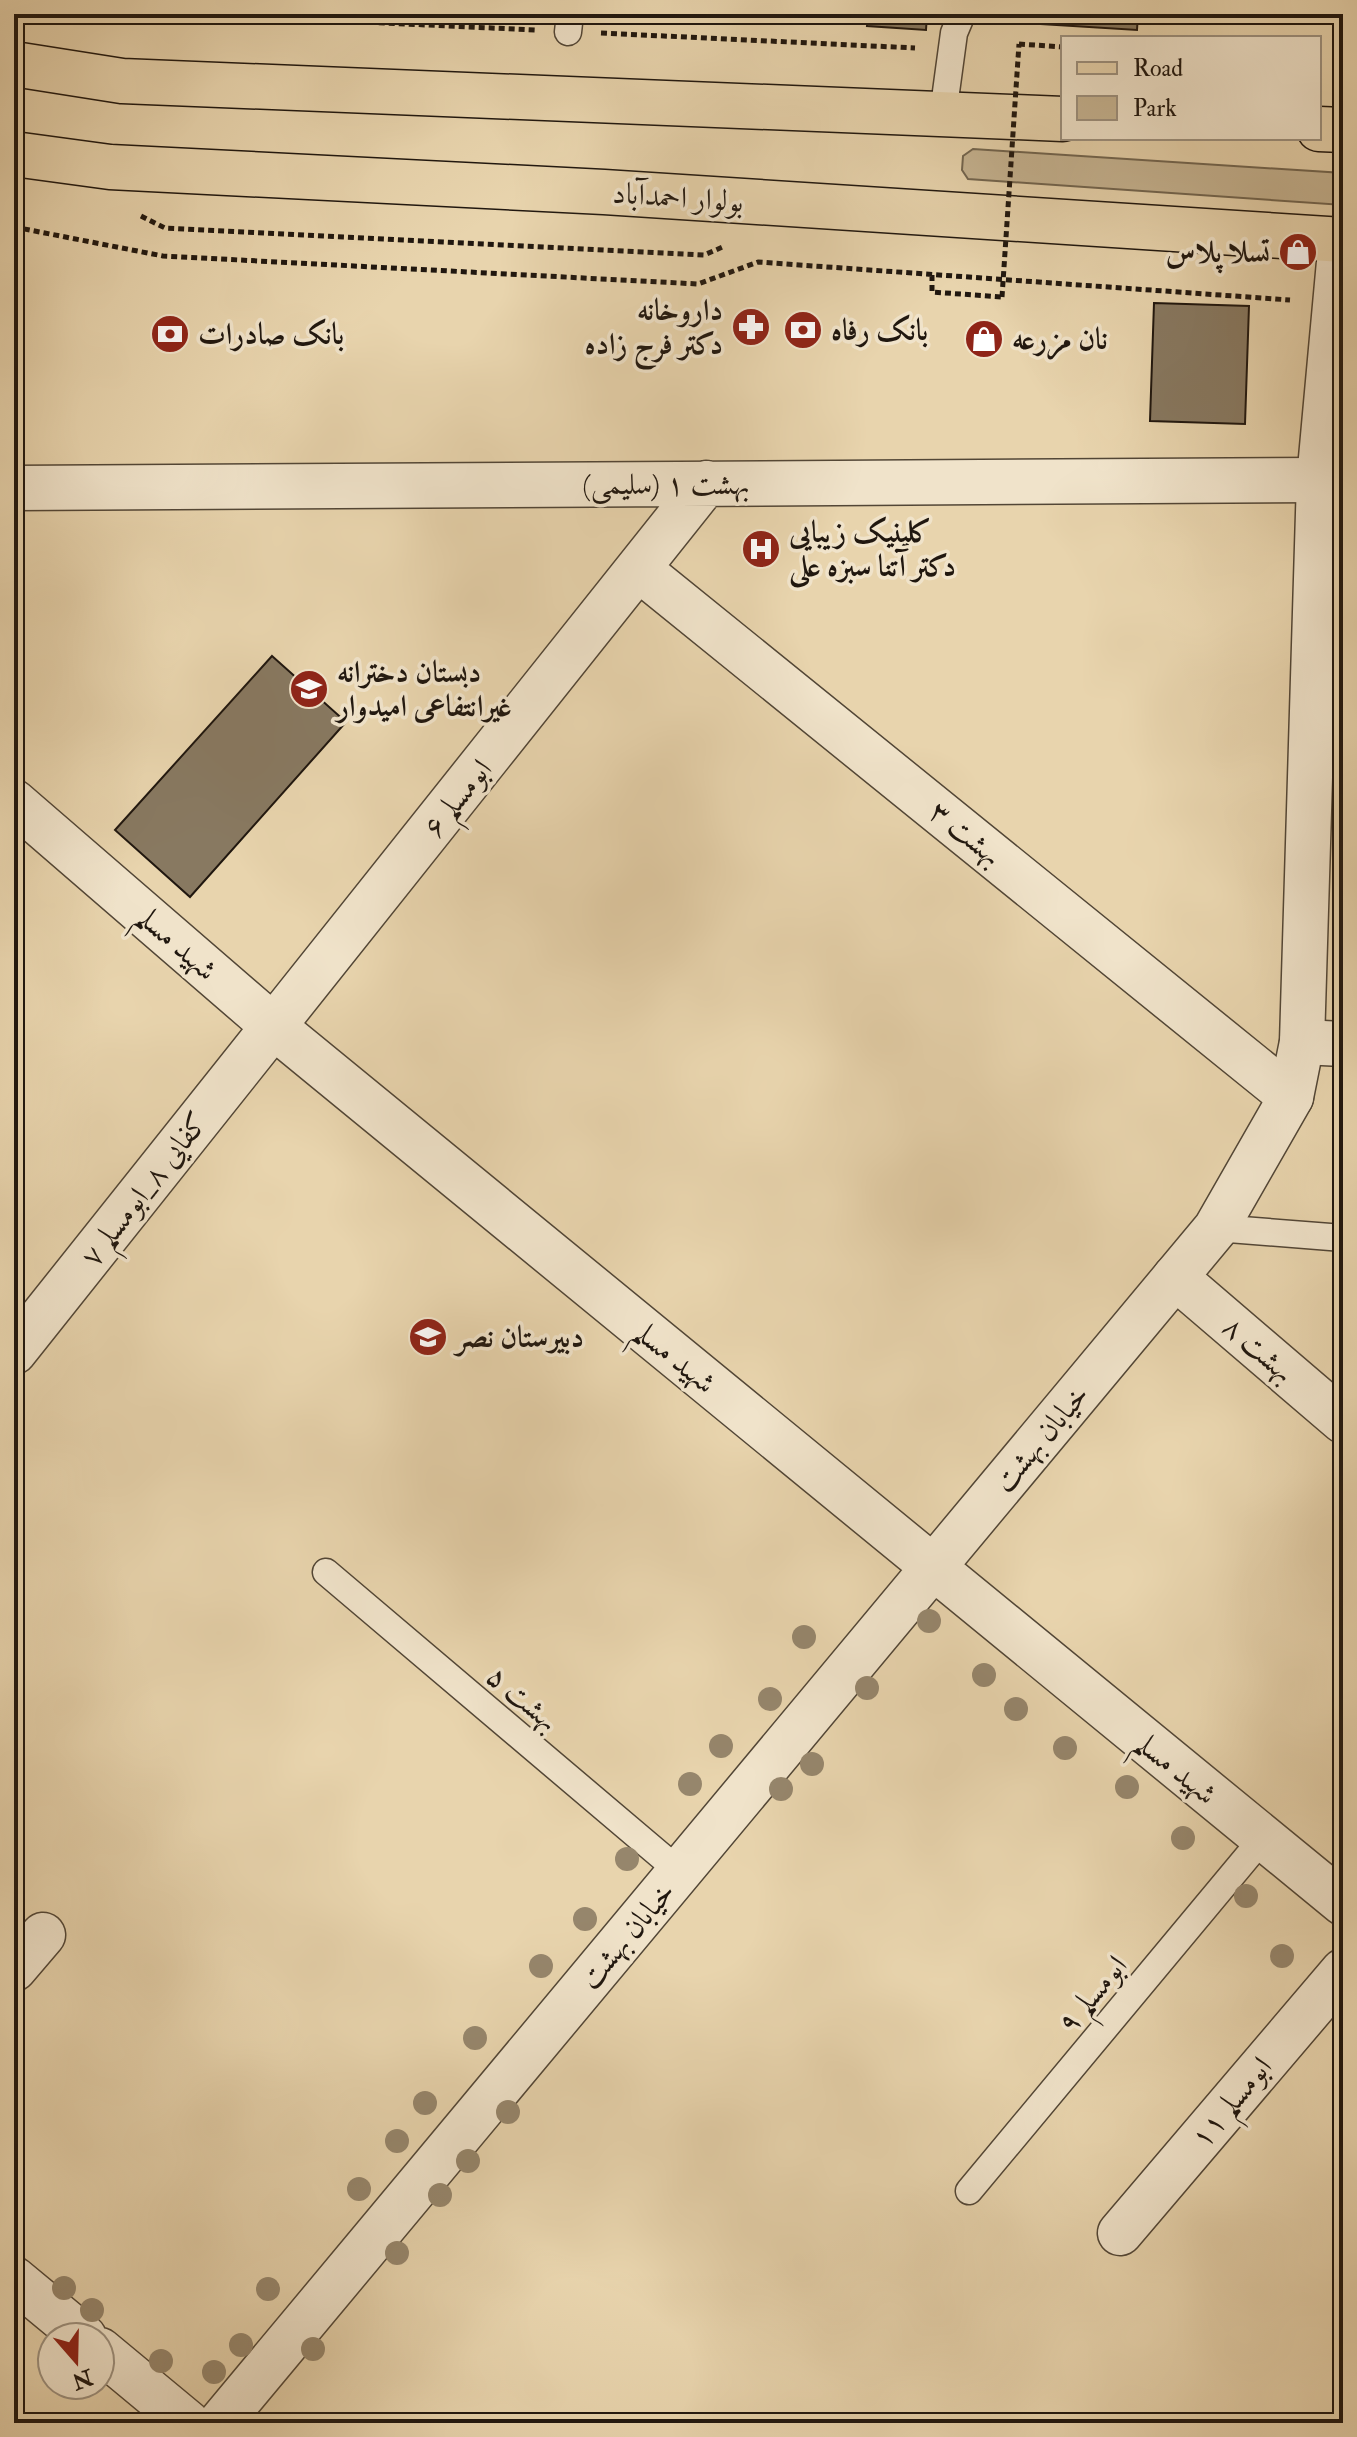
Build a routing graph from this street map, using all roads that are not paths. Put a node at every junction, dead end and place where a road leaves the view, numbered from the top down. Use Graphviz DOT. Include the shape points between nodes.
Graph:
graph roads {
  1 [pos="962,14"];
  2 [pos="14,64"];
  3 [pos="943,114"];
  4 [pos="1061,119"];
  5 [pos="1321,129"];
  6 [pos="1343,130"];
  7 [pos="14,154"];
  8 [pos="1342,240"];
  9 [pos="1319,480"];
  10 [pos="706,483"];
  11 [pos="14,488"];
  12 [pos="640,570"];
  13 [pos="1329,582"];
  14 [pos="14,802"];
  15 [pos="273,1026"];
  16 [pos="1322,1043"];
  17 [pos="1291,1097"];
  18 [pos="1216,1228"];
  19 [pos="1343,1238"];
  20 [pos="1175,1277"];
  21 [pos="15,1349"];
  22 [pos="1343,1421"];
  23 [pos="932,1568"];
  24 [pos="326,1572"];
  25 [pos="1263,1838"];
  26 [pos="680,1872"];
  27 [pos="1343,1903"];
  28 [pos="43,1935"];
  29 [pos="14,1969"];
  30 [pos="1343,1971"];
  31 [pos="969,2191"];
  32 [pos="1120,2233"];
  33 [pos="14,2279"];
  34 [pos="65,2321"];
  35 [pos="116,2363"];
  36 [pos="188,2423"];
  37 [pos="220,2423"];
  1 -- 3 [label="lane" via="954,33"];
  2 -- 3 [label="main road" via="122,81"];
  3 -- 4 [label="main road"];
  5 -- 6 [label="main road"];
  7 -- 8 [label="main road, بولوار احمدآباد" via="110,167 604,192"];
  8 -- 9 [label="street, خیابان بهشت"];
  9 -- 10 [label="street, بهشت ۱ (سلیمی)"];
  9 -- 13 [label="street, خیابان بهشت"];
  10 -- 11 [label="street, بهشت ۱ (سلیمی)"];
  10 -- 12 [label="street, ابومسلم ۶"];
  12 -- 15 [label="street, ابومسلم ۶"];
  12 -- 17 [label="street, بهشت ۳"];
  13 -- 16 [label="street, خیابان بهشت"];
  14 -- 15 [label="street, شهید مسلم"];
  15 -- 21 [label="street, کفایی ۸_ابومسلم ۷"];
  15 -- 23 [label="street, شهید مسلم"];
  16 -- 17 [label="street, خیابان بهشت"];
  17 -- 18 [label="street, خیابان بهشت"];
  18 -- 19 [label="lane"];
  18 -- 20 [label="street, خیابان بهشت"];
  20 -- 22 [label="street, بهشت ۸"];
  20 -- 23 [label="street, خیابان بهشت"];
  23 -- 25 [label="street, شهید مسلم"];
  23 -- 26 [label="street, خیابان بهشت"];
  24 -- 26 [label="lane, بهشت ۵"];
  25 -- 27 [label="street, شهید مسلم"];
  25 -- 31 [label="lane, ابومسلم ۹"];
  26 -- 37 [label="street, خیابان بهشت"];
  28 -- 29 [label="street"];
  30 -- 32 [label="street, ابومسلم ۱۱"];
  33 -- 34 [label="street"];
  35 -- 36 [label="street"];
}
